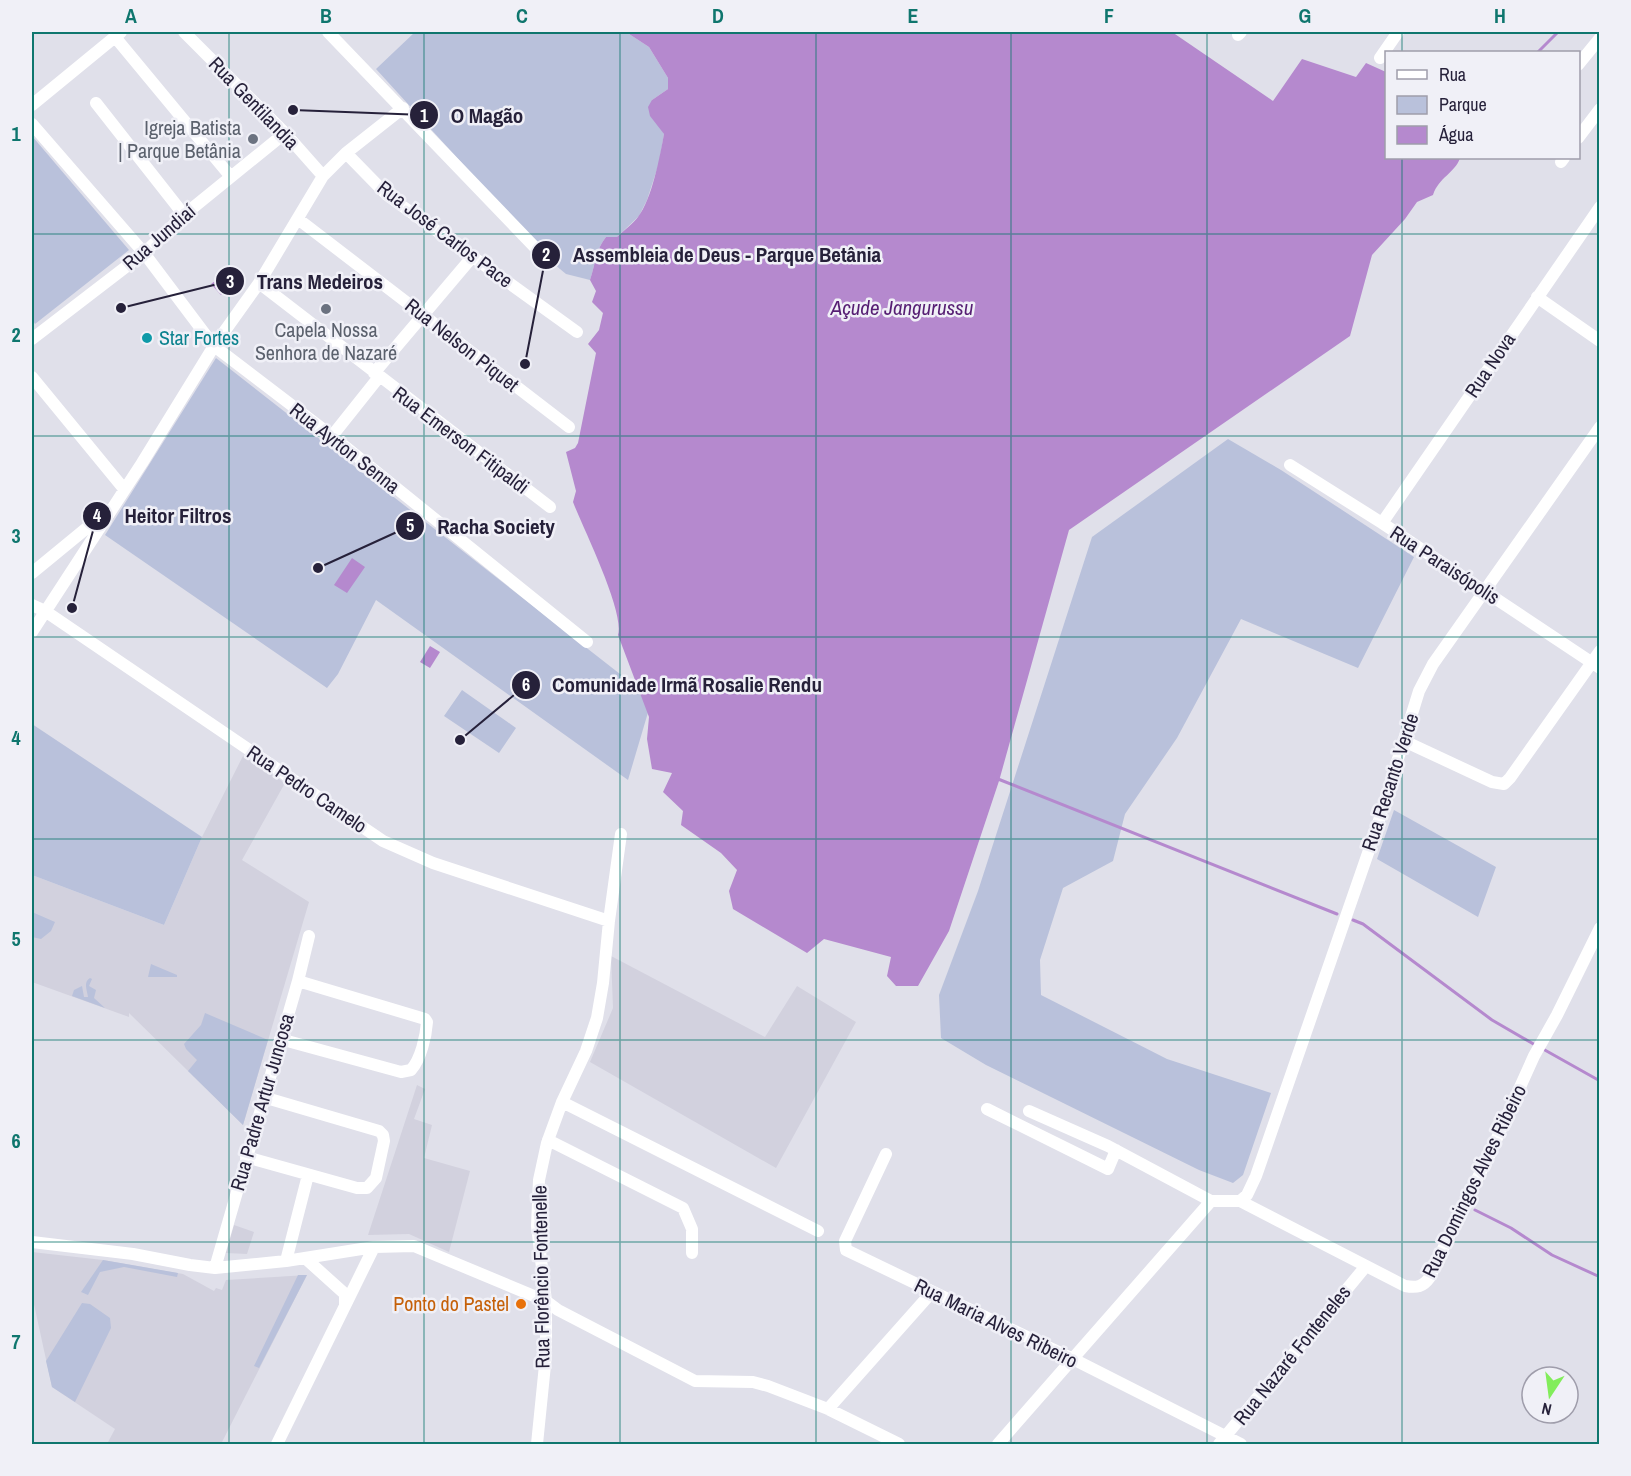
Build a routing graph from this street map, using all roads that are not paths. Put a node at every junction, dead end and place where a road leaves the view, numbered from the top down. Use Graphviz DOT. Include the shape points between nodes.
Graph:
graph roads {
  1 [pos="184,32"];
  2 [pos="328,32"];
  3 [pos="1398,32"];
  4 [pos="118,34"];
  5 [pos="1599,38"];
  6 [pos="1380,58"];
  7 [pos="1580,62"];
  8 [pos="96,104"];
  9 [pos="32,105"];
  10 [pos="403,108"];
  11 [pos="1599,110"];
  12 [pos="32,124"];
  13 [pos="285,133"];
  14 [pos="1580,135"];
  15 [pos="346,153"];
  16 [pos="323,176"];
  17 [pos="231,177"];
  18 [pos="1599,207"];
  19 [pos="184,215"];
  20 [pos="298,219"];
  21 [pos="144,254"];
  22 [pos="473,256"];
  23 [pos="548,261"];
  24 [pos="259,283"];
  25 [pos="1537,297"];
  26 [pos="425,315"];
  27 [pos="577,332"];
  28 [pos="32,339"];
  29 [pos="1599,340"];
  30 [pos="214,346"];
  31 [pos="376,375"];
  32 [pos="32,376"];
  33 [pos="1599,427"];
  34 [pos="569,428"];
  35 [pos="332,436"];
  36 [pos="1290,465"];
  37 [pos="124,489"];
  38 [pos="114,505"];
  39 [pos="550,507"];
  40 [pos="1382,523"];
  41 [pos="32,573"];
  42 [pos="1484,590"];
  43 [pos="32,605"];
  44 [pos="45,611"];
  45 [pos="32,632"];
  46 [pos="587,642"];
  47 [pos="1599,651"];
  48 [pos="1596,665"];
  49 [pos="1404,741"];
  50 [pos="621,834"];
  51 [pos="609,921"];
  52 [pos="1599,928"];
  53 [pos="309,936"];
  54 [pos="298,981"];
  55 [pos="280,1039"];
  56 [pos="264,1097"];
  57 [pos="562,1102"];
  58 [pos="987,1109"];
  59 [pos="1029,1111"];
  60 [pos="548,1140"];
  61 [pos="1116,1150"];
  62 [pos="886,1154"];
  63 [pos="246,1157"];
  64 [pos="308,1174"];
  65 [pos="1211,1201"];
  66 [pos="1240,1201"];
  67 [pos="818,1230"];
  68 [pos="32,1242"];
  69 [pos="374,1247"];
  70 [pos="692,1253"];
  71 [pos="305,1258"];
  72 [pos="286,1262"];
  73 [pos="1366,1266"];
  74 [pos="215,1268"];
  75 [pos="932,1292"];
  76 [pos="546,1301"];
  77 [pos="345,1307"];
  78 [pos="1073,1359"];
  79 [pos="828,1409"];
  80 [pos="1222,1441"];
  81 [pos="277,1444"];
  82 [pos="537,1444"];
  83 [pos="898,1444"];
  84 [pos="998,1444"];
  85 [pos="1240,1444"];
  1 -- 13 [label="street, Rua Gentilandia"];
  2 -- 10 [label="street"];
  3 -- 6 [label="street"];
  4 -- 9 [label="street"];
  4 -- 17 [label="street"];
  5 -- 7 [label="street"];
  8 -- 19 [label="street"];
  10 -- 15 [label="street"];
  10 -- 23 [label="street"];
  11 -- 14 [label="street"];
  12 -- 21 [label="street, Rua Ayrton Senna"];
  13 -- 16 [label="street, Rua Gentilandia"];
  13 -- 17 [label="street, Rua Jundiaí"];
  15 -- 16 [label="street"];
  15 -- 22 [label="street, Rua José Carlos Pace" via="387,195"];
  16 -- 20 [label="street"];
  17 -- 19 [label="street, Rua Jundiaí"];
  18 -- 25 [label="street, Rua Nova"];
  19 -- 21 [label="street, Rua Jundiaí"];
  20 -- 24 [label="street"];
  20 -- 26 [label="street, Rua Nelson Piquet"];
  21 -- 28 [label="street, Rua Jundiaí"];
  21 -- 30 [label="street, Rua Ayrton Senna"];
  22 -- 26 [label="street"];
  22 -- 27 [label="street, Rua José Carlos Pace"];
  24 -- 30 [label="street"];
  24 -- 31 [label="street, Rua Emerson Fitipaldi"];
  25 -- 29 [label="street"];
  25 -- 40 [label="street, Rua Nova"];
  26 -- 31 [label="street"];
  26 -- 34 [label="street, Rua Nelson Piquet"];
  30 -- 35 [label="street, Rua Ayrton Senna"];
  30 -- 37 [label="street"];
  31 -- 35 [label="street"];
  31 -- 39 [label="street, Rua Emerson Fitipaldi"];
  32 -- 37 [label="street"];
  33 -- 42 [label="street, Rua Recanto Verde"];
  35 -- 46 [label="street, Rua Ayrton Senna"];
  36 -- 40 [label="street, Rua Paraisópolis"];
  37 -- 38 [label="street"];
  38 -- 41 [label="street"];
  38 -- 44 [label="street"];
  40 -- 42 [label="street, Rua Paraisópolis"];
  42 -- 48 [label="street, Rua Paraisópolis"];
  42 -- 49 [label="street, Rua Recanto Verde" via="1433,664 1419,691"];
  43 -- 44 [label="street, Rua Pedro Camelo"];
  44 -- 45 [label="street"];
  44 -- 51 [label="street, Rua Pedro Camelo" via="383,841 433,863"];
  47 -- 48 [label="street"];
  48 -- 49 [label="street" via="1506,782 1486,779"];
  49 -- 66 [label="street, Rua Recanto Verde" via="1256,1176"];
  50 -- 51 [label="street, Rua Florêncio Fontenelle"];
  51 -- 57 [label="street, Rua Florêncio Fontenelle" via="597,1018"];
  52 -- 73 [label="street, Rua Domingos Alves Ribeiro" via="1425,1285 1405,1286"];
  53 -- 54 [label="street, Rua Padre Artur Juncosa"];
  54 -- 55 [label="street, Rua Padre Artur Juncosa"];
  54 -- 55 [label="street" via="422,1018 427,1022 417,1061 411,1070 401,1072"];
  55 -- 56 [label="street, Rua Padre Artur Juncosa"];
  56 -- 63 [label="street, Rua Padre Artur Juncosa"];
  56 -- 64 [label="street" via="371,1128 383,1135 384,1149 376,1178 368,1188"];
  57 -- 60 [label="street, Rua Florêncio Fontenelle"];
  57 -- 67 [label="street"];
  58 -- 61 [label="street" via="1108,1169"];
  59 -- 61 [label="street"];
  60 -- 70 [label="street" via="683,1208 692,1229"];
  60 -- 76 [label="street, Rua Florêncio Fontenelle" via="537,1203"];
  61 -- 65 [label="street"];
  62 -- 75 [label="street, Rua Maria Alves Ribeiro" via="844,1246"];
  63 -- 64 [label="street"];
  63 -- 74 [label="street, Rua Padre Artur Juncosa"];
  64 -- 72 [label="street"];
  65 -- 66 [label="street"];
  65 -- 78 [label="street"];
  66 -- 73 [label="street, Rua Domingos Alves Ribeiro"];
  68 -- 74 [label="street"];
  69 -- 71 [label="street"];
  69 -- 76 [label="street" via="414,1245"];
  69 -- 77 [label="street"];
  71 -- 72 [label="street"];
  71 -- 77 [label="street" via="345,1294"];
  72 -- 74 [label="street"];
  73 -- 80 [label="street, Rua Nazaré Fonteneles"];
  75 -- 78 [label="street, Rua Maria Alves Ribeiro"];
  75 -- 79 [label="street"];
  76 -- 79 [label="street" via="695,1381 753,1382"];
  76 -- 82 [label="street, Rua Florêncio Fontenelle" via="546,1355"];
  77 -- 81 [label="street"];
  78 -- 80 [label="street, Rua Maria Alves Ribeiro"];
  78 -- 84 [label="street"];
  79 -- 83 [label="street"];
  80 -- 85 [label="street, Rua Maria Alves Ribeiro"];
}
